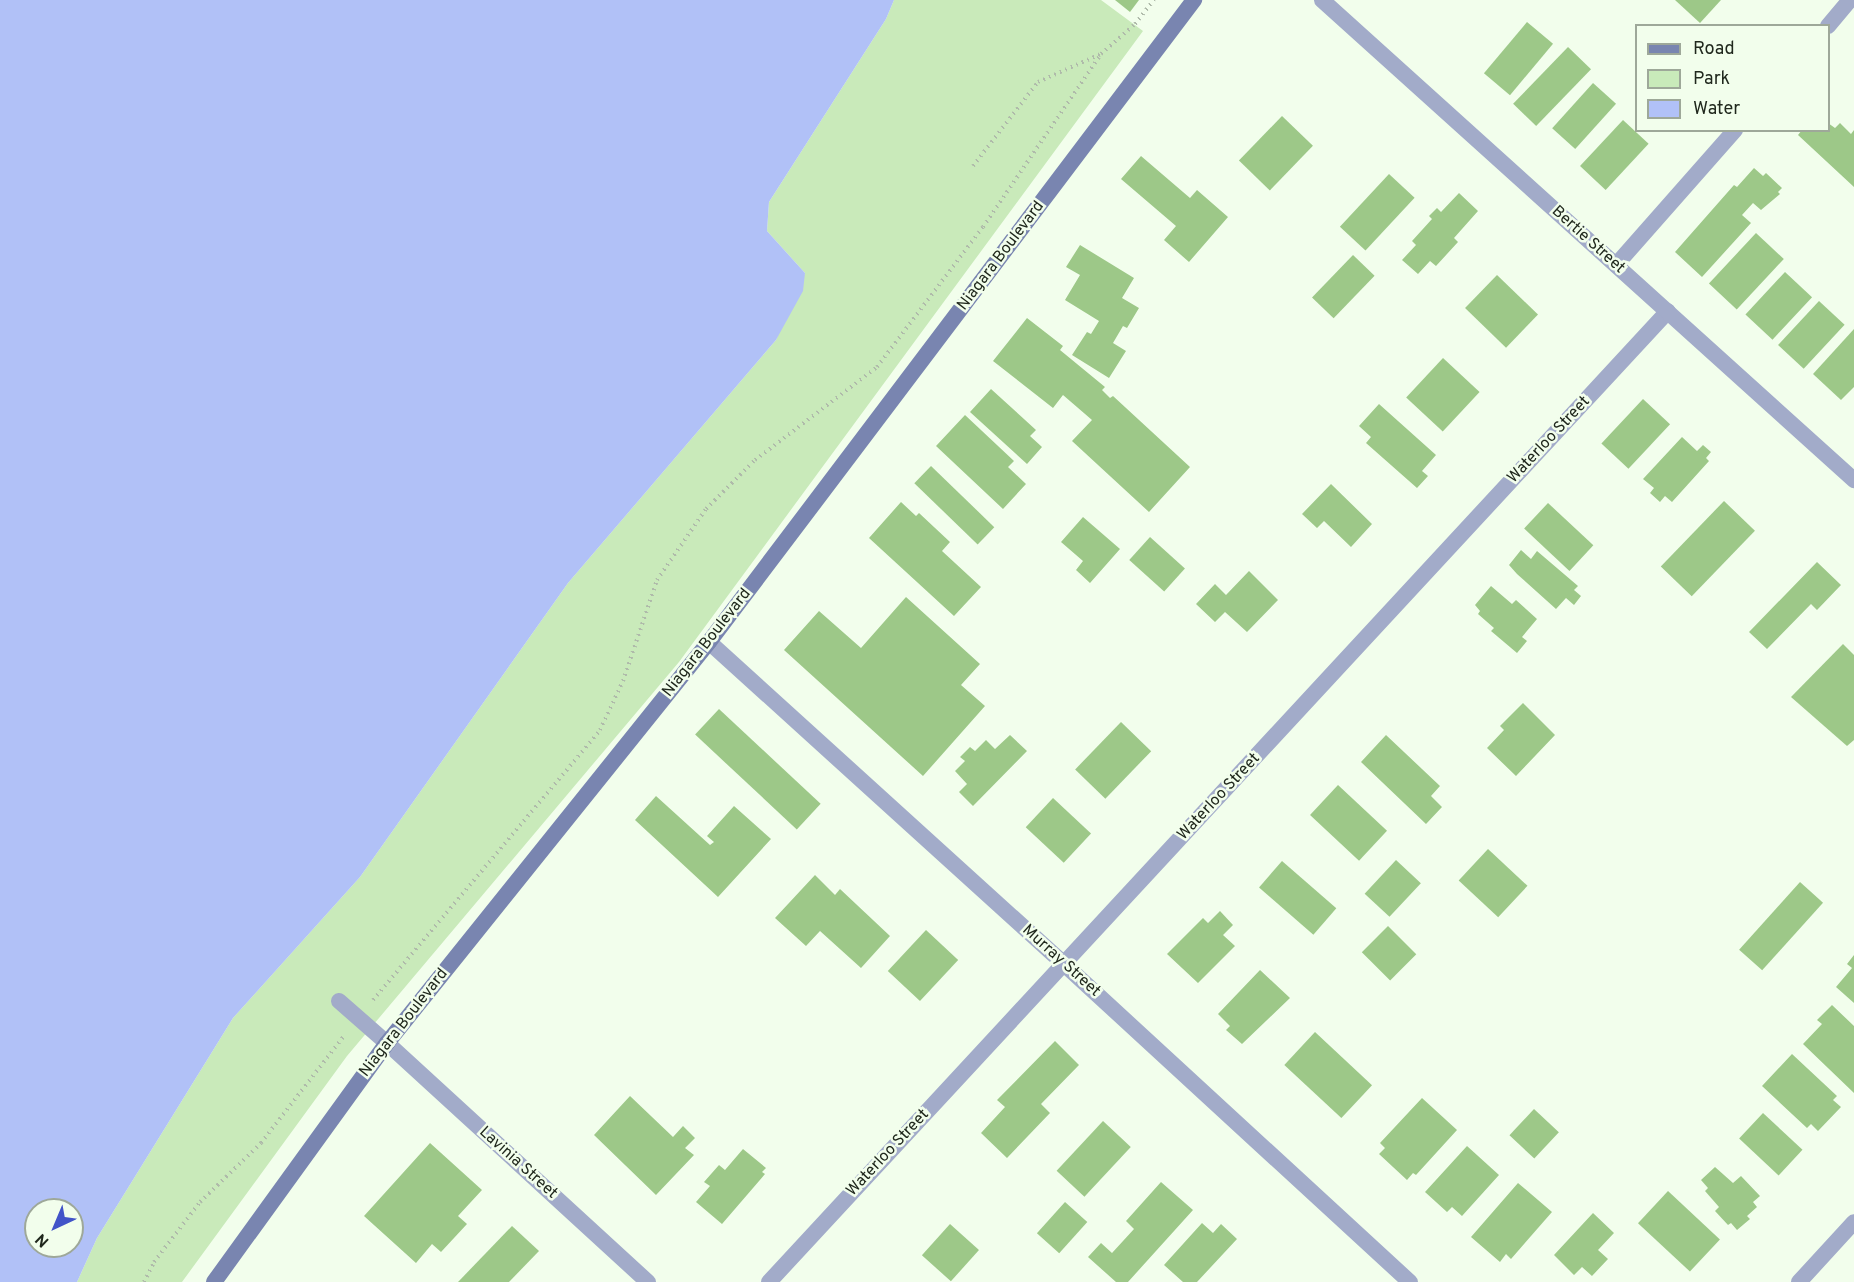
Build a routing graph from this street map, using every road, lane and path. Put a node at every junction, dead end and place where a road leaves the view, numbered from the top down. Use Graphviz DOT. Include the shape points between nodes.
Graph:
graph roads {
  1 [pos="1154,0"];
  2 [pos="1194,0"];
  3 [pos="1322,0"];
  4 [pos="1850,0"];
  5 [pos="1830,24"];
  6 [pos="1101,54"];
  7 [pos="1733,132"];
  8 [pos="973,165"];
  9 [pos="1616,265"];
  10 [pos="1668,311"];
  11 [pos="1854,480"];
  12 [pos="709,642"];
  13 [pos="1064,964"];
  14 [pos="339,1001"];
  15 [pos="358,1018"];
  16 [pos="387,1043"];
  17 [pos="1854,1222"];
  18 [pos="144,1282"];
  19 [pos="214,1282"];
  20 [pos="648,1282"];
  21 [pos="769,1282"];
  22 [pos="1410,1282"];
  23 [pos="1799,1282"];
  1 -- 6 [label="path" via="1135,24"];
  2 -- 12 [label="main road, Niagara Boulevard"];
  3 -- 9 [label="street, Bertie Street"];
  4 -- 5 [label="street"];
  6 -- 8 [label="path" via="1038,82"];
  6 -- 15 [label="path" via="984,227 877,367 755,460 706,509 657,580 623,681 600,730"];
  7 -- 9 [label="street"];
  9 -- 10 [label="street, Bertie Street"];
  10 -- 11 [label="street, Bertie Street"];
  10 -- 13 [label="street, Waterloo Street"];
  12 -- 13 [label="street, Murray Street"];
  12 -- 16 [label="main road, Niagara Boulevard"];
  13 -- 21 [label="street, Waterloo Street"];
  13 -- 22 [label="street, Murray Street"];
  14 -- 15 [label="street, Lavinia Street"];
  15 -- 16 [label="street, Lavinia Street"];
  15 -- 18 [label="path" via="261,1143 200,1203 154,1262"];
  16 -- 19 [label="main road, Niagara Boulevard"];
  16 -- 20 [label="street, Lavinia Street"];
  17 -- 23 [label="street"];
}
